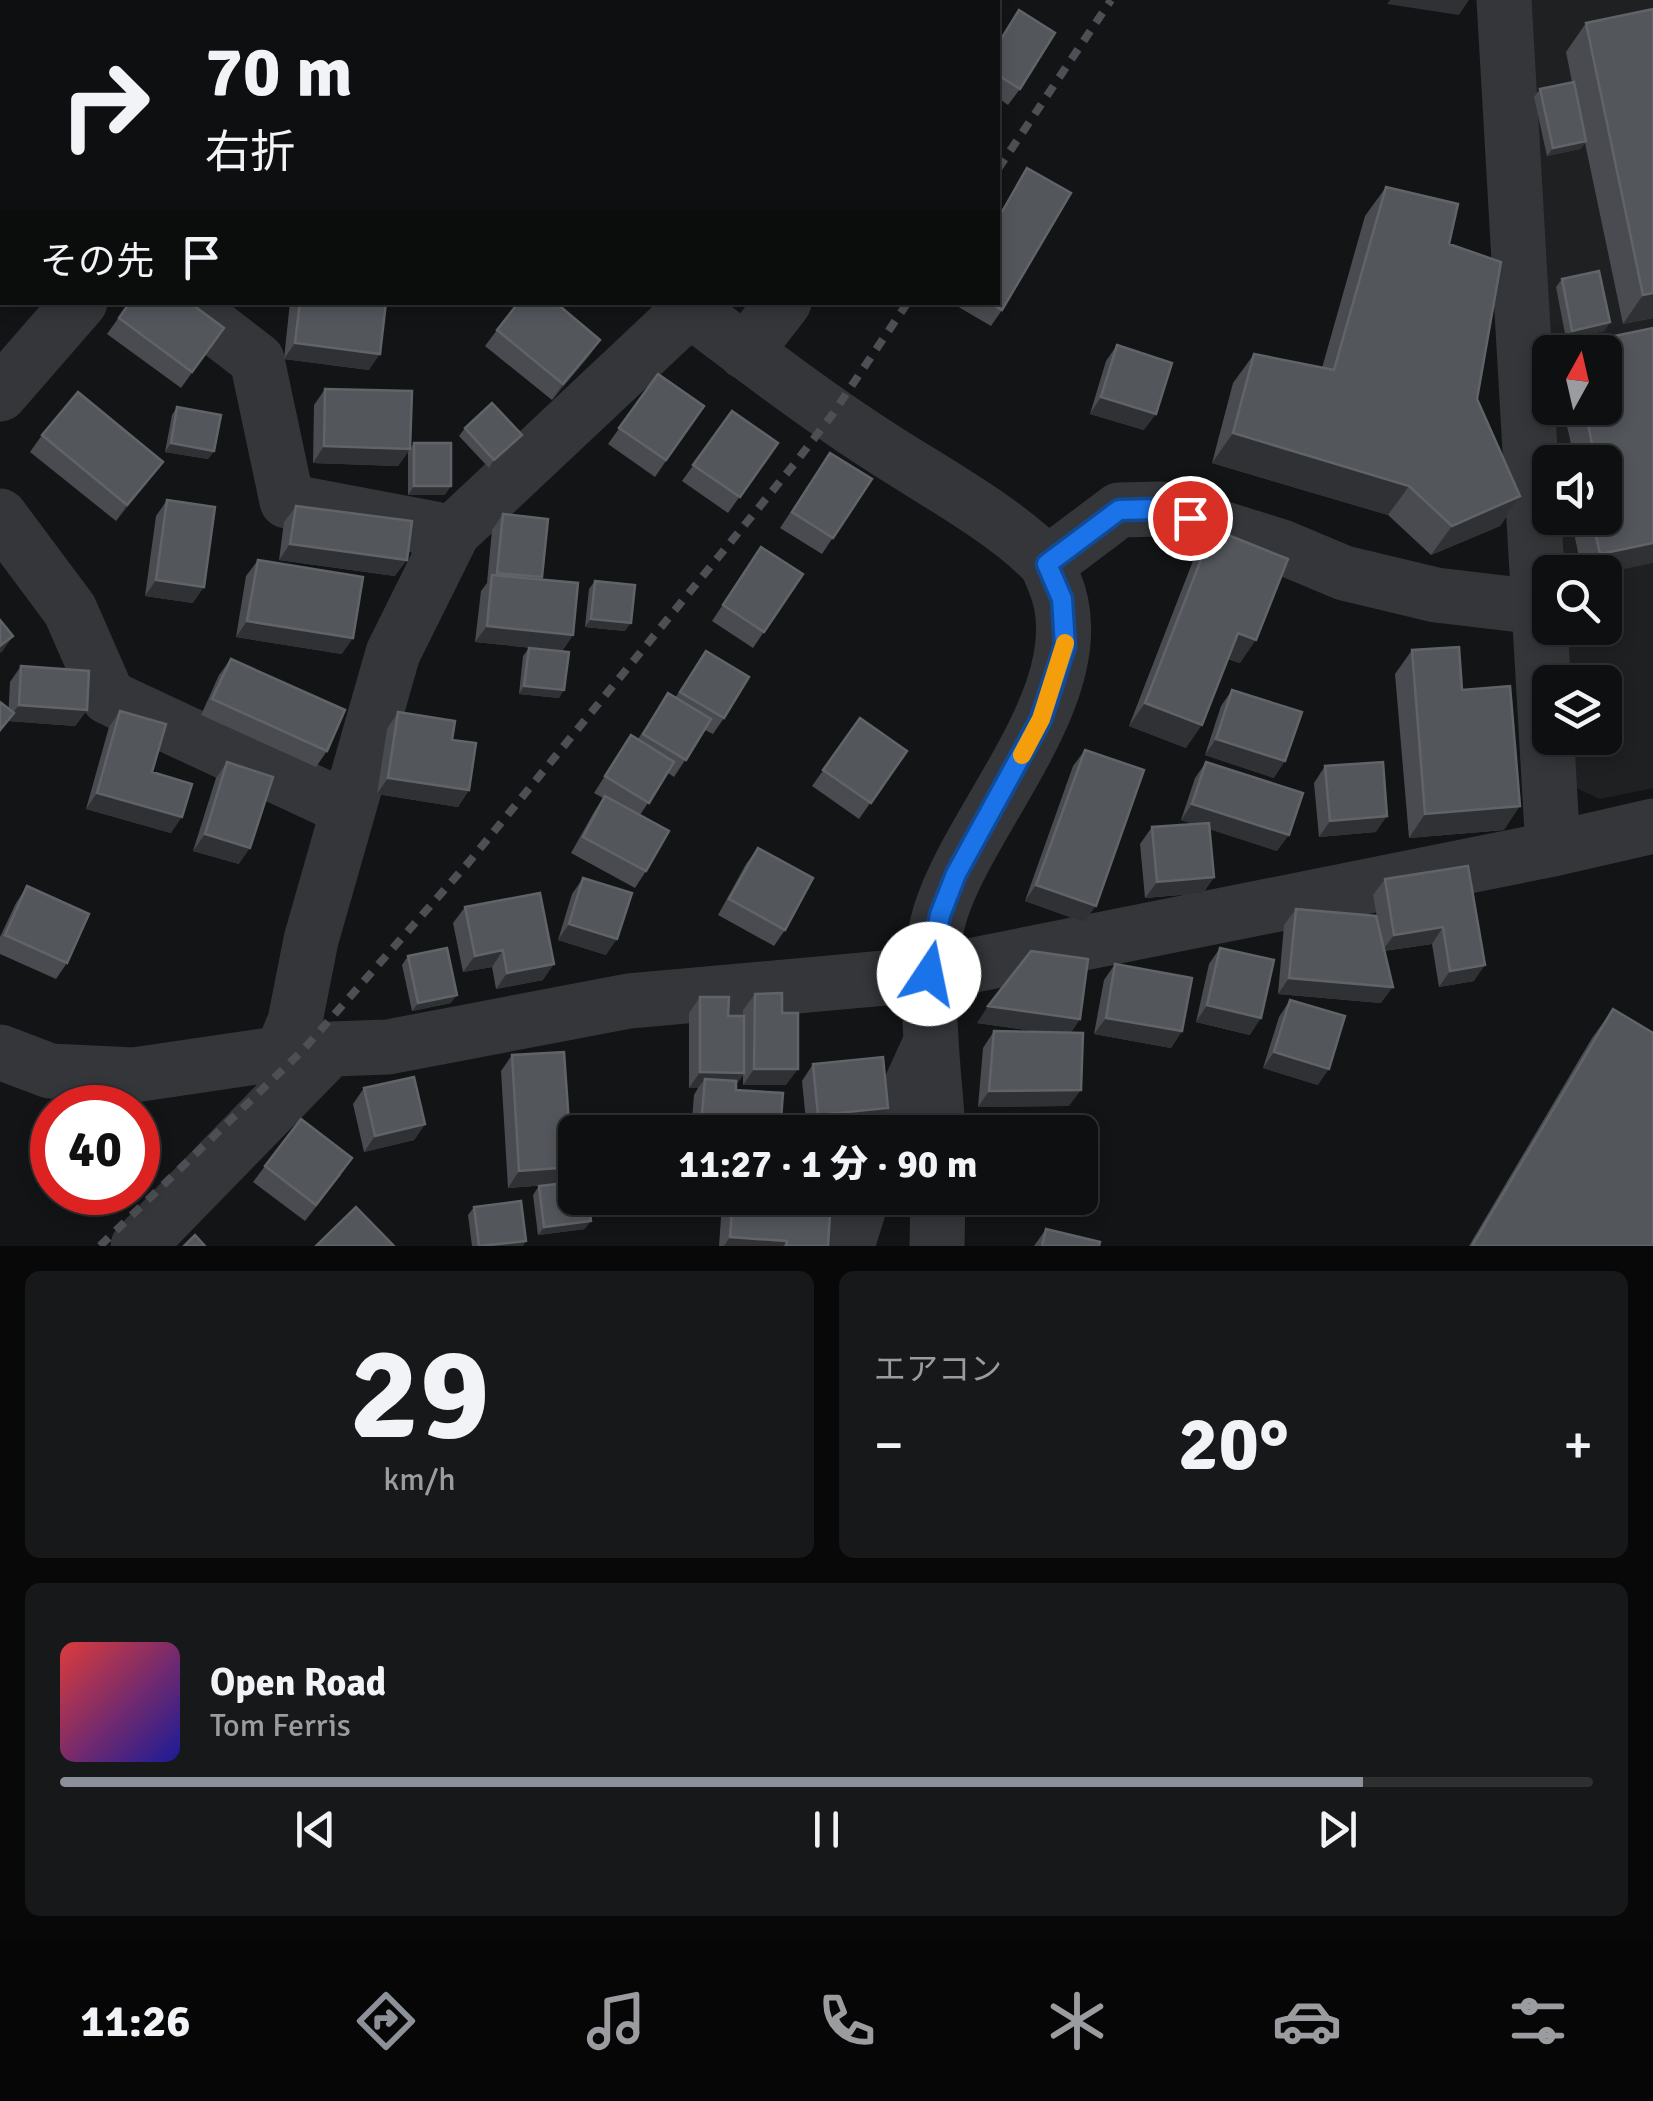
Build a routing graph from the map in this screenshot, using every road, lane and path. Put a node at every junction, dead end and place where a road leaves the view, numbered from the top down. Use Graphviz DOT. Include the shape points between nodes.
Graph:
graph roads {
  1 [pos="1504,0"];
  2 [pos="77,305"];
  3 [pos="186,305"];
  4 [pos="783,305"];
  5 [pos="684,306"];
  6 [pos="745,352"];
  7 [pos="0,394"];
  8 [pos="0,516"];
  9 [pos="453,532"];
  10 [pos="1535,555"];
  11 [pos="1047,564"];
  12 [pos="1532,606"];
  13 [pos="1541,645"];
  14 [pos="346,808"];
  15 [pos="1653,826"];
  16 [pos="1554,850"];
  17 [pos="929,974"];
  18 [pos="932,1039"];
  19 [pos="306,1051"];
  20 [pos="0,1052"];
  21 [pos="898,1115"];
  22 [pos="937,1115"];
  23 [pos="857,1215"];
  24 [pos="938,1215"];
  25 [pos="138,1246"];
  26 [pos="847,1246"];
  27 [pos="937,1246"];
  1 -- 10 [label="street"];
  2 -- 7 [label="street"];
  3 -- 9 [label="street" via="257,360 287,500"];
  4 -- 6 [label="street"];
  5 -- 6 [label="street"];
  5 -- 9 [label="street"];
  6 -- 11 [label="street"];
  8 -- 14 [label="street" via="70,610 108,697"];
  9 -- 14 [label="street" via="393,653"];
  11 -- 12 [label="street" via="1119,510 1160,509 1282,546 1344,574 1436,595"];
  11 -- 17 [label="street" via="1062,599 1065,646 1041,719 956,874"];
  13 -- 16 [label="street"];
  14 -- 19 [label="street" via="296,1022"];
  15 -- 16 [label="street"];
  16 -- 17 [label="street"];
  17 -- 18 [label="street"];
  17 -- 19 [label="street" via="629,1001 388,1047"];
  18 -- 21 [label="street"];
  18 -- 22 [label="street"];
  19 -- 20 [label="street" via="109,1076 50,1071"];
  19 -- 25 [label="street"];
  23 -- 26 [label="street"];
  24 -- 27 [label="street"];
}
